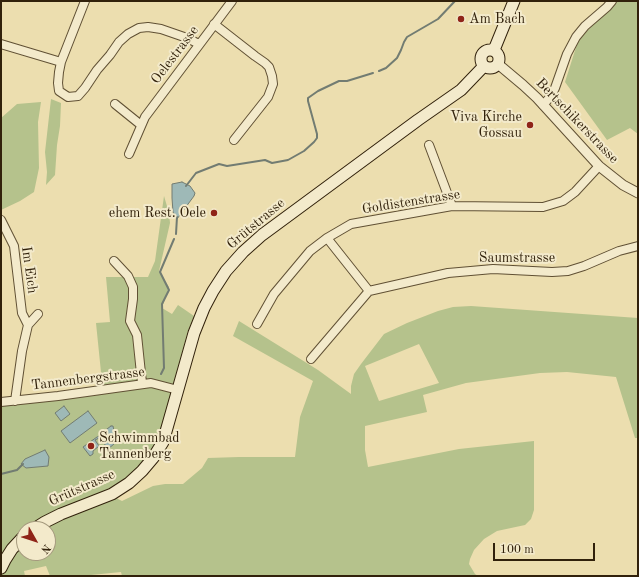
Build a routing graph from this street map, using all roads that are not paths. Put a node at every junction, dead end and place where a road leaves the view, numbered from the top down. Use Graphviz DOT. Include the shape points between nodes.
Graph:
graph roads {
  1 [pos="85,1"];
  2 [pos="232,1"];
  3 [pos="514,1"];
  4 [pos="612,1"];
  5 [pos="214,24"];
  6 [pos="1,44"];
  7 [pos="199,44"];
  8 [pos="494,50"];
  9 [pos="61,62"];
  10 [pos="498,64"];
  11 [pos="484,66"];
  12 [pos="115,104"];
  13 [pos="543,105"];
  14 [pos="141,125"];
  15 [pos="234,140"];
  16 [pos="429,145"];
  17 [pos="129,154"];
  18 [pos="599,166"];
  19 [pos="638,193"];
  20 [pos="452,206"];
  21 [pos="1,220"];
  22 [pos="327,238"];
  23 [pos="638,246"];
  24 [pos="114,261"];
  25 [pos="369,291"];
  26 [pos="38,314"];
  27 [pos="257,324"];
  28 [pos="28,326"];
  29 [pos="311,359"];
  30 [pos="142,384"];
  31 [pos="178,390"];
  32 [pos="15,401"];
  33 [pos="1,402"];
  34 [pos="47,521"];
  35 [pos="16,545"];
  36 [pos="1,568"];
  1 -- 9 [label="street"];
  2 -- 5 [label="street, Oelestrasse"];
  3 -- 8 [label="main road"];
  4 -- 13 [label="street" via="576,37 555,88"];
  5 -- 7 [label="street, Oelestrasse"];
  5 -- 15 [label="street" via="265,63 272,76 273,84 268,97"];
  6 -- 9 [label="street"];
  7 -- 9 [label="street" via="161,29 139,28 119,42 78,96 68,97 59,91"];
  7 -- 14 [label="street, Oelestrasse"];
  8 -- 10 [label="main road" via="499,56"];
  8 -- 11 [label="main road" via="483,52 480,58"];
  10 -- 11 [label="main road" via="491,68"];
  10 -- 13 [label="street, Bertschikerstrasse"];
  11 -- 31 [label="main road, Grütstrasse" via="461,90 262,235 243,252 226,271 204,308"];
  12 -- 14 [label="street"];
  13 -- 18 [label="street, Bertschikerstrasse"];
  14 -- 17 [label="street, Oelestrasse"];
  16 -- 20 [label="street"];
  18 -- 19 [label="street, Bertschikerstrasse"];
  18 -- 20 [label="street, Goldistenstrasse" via="563,201 543,207"];
  20 -- 22 [label="street, Goldistenstrasse" via="351,224"];
  21 -- 28 [label="street, Im Eich" via="14,246 22,313"];
  22 -- 25 [label="street"];
  22 -- 27 [label="street, Goldistenstrasse" via="310,251 274,294"];
  23 -- 25 [label="street, Saumstrasse" via="568,270 552,272 493,269 448,273"];
  24 -- 30 [label="street" via="128,276 133,287 130,321 137,335"];
  25 -- 29 [label="street"];
  26 -- 28 [label="street, Im Eich"];
  28 -- 32 [label="street, Im Eich"];
  30 -- 31 [label="street, Tannenbergstrasse" via="151,383"];
  30 -- 32 [label="street, Tannenbergstrasse"];
  31 -- 34 [label="main road, Grütstrasse" via="163,442 142,471 112,494"];
  32 -- 33 [label="street, Tannenbergstrasse"];
  35 -- 36 [label="main road"];
}
